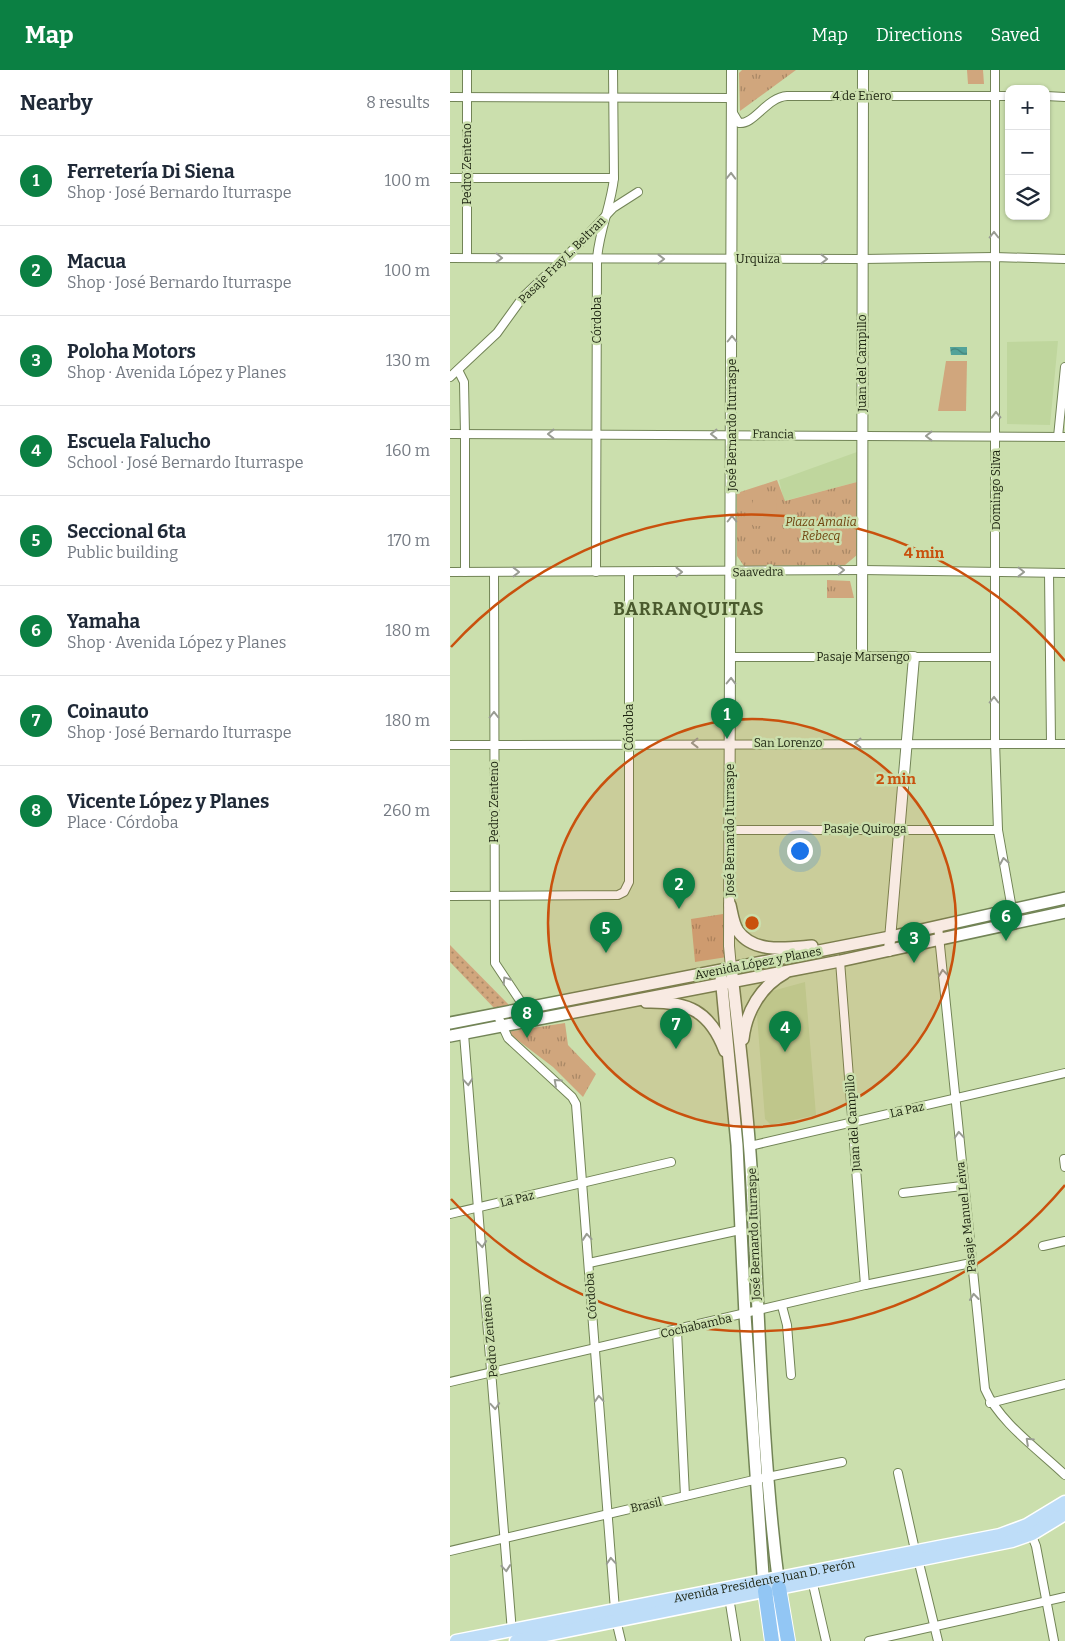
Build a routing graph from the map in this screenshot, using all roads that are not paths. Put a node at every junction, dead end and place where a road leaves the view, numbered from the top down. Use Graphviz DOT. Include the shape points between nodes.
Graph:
graph roads {
  1 [pos="467,70"];
  2 [pos="614,70"];
  3 [pos="732,70"];
  4 [pos="863,70"];
  5 [pos="994,70"];
  6 [pos="614,96"];
  7 [pos="862,96"];
  8 [pos="994,96"];
  9 [pos="1005,96"];
  10 [pos="1050,96"];
  11 [pos="450,97"];
  12 [pos="467,97"];
  13 [pos="1065,97"];
  14 [pos="732,98"];
  15 [pos="732,111"];
  16 [pos="450,178"];
  17 [pos="467,178"];
  18 [pos="614,178"];
  19 [pos="638,192"];
  20 [pos="605,218"];
  21 [pos="994,257"];
  22 [pos="450,258"];
  23 [pos="467,258"];
  24 [pos="562,259"];
  25 [pos="597,259"];
  26 [pos="732,259"];
  27 [pos="863,259"];
  28 [pos="1065,259"];
  29 [pos="1065,368"];
  30 [pos="458,370"];
  31 [pos="450,377"];
  32 [pos="450,434"];
  33 [pos="466,434"];
  34 [pos="596,434"];
  35 [pos="732,434"];
  36 [pos="862,436"];
  37 [pos="996,436"];
  38 [pos="1062,437"];
  39 [pos="862,570"];
  40 [pos="450,572"];
  41 [pos="466,572"];
  42 [pos="494,572"];
  43 [pos="596,572"];
  44 [pos="629,572"];
  45 [pos="732,572"];
  46 [pos="995,572"];
  47 [pos="1049,573"];
  48 [pos="1065,573"];
  49 [pos="732,657"];
  50 [pos="862,657"];
  51 [pos="914,657"];
  52 [pos="994,657"];
  53 [pos="995,742"];
  54 [pos="730,743"];
  55 [pos="907,743"];
  56 [pos="629,744"];
  57 [pos="1051,744"];
  58 [pos="1065,744"];
  59 [pos="450,745"];
  60 [pos="494,745"];
  61 [pos="899,829"];
  62 [pos="731,830"];
  63 [pos="998,830"];
  64 [pos="450,896"];
  65 [pos="495,896"];
  66 [pos="1065,898"];
  67 [pos="730,905"];
  68 [pos="1012,910"];
  69 [pos="1065,912"];
  70 [pos="938,926"];
  71 [pos="890,937"];
  72 [pos="940,939"];
  73 [pos="861,943"];
  74 [pos="889,950"];
  75 [pos="840,960"];
  76 [pos="726,969"];
  77 [pos="795,969"];
  78 [pos="727,982"];
  79 [pos="615,1004"];
  80 [pos="524,1008"];
  81 [pos="497,1014"];
  82 [pos="533,1020"];
  83 [pos="450,1023"];
  84 [pos="501,1026"];
  85 [pos="464,1034"];
  86 [pos="450,1036"];
  87 [pos="736,1072"];
  88 [pos="1065,1073"];
  89 [pos="956,1099"];
  90 [pos="853,1122"];
  91 [pos="750,1146"];
  92 [pos="671,1162"];
  93 [pos="582,1183"];
  94 [pos="962,1186"];
  95 [pos="903,1193"];
  96 [pos="479,1208"];
  97 [pos="450,1214"];
  98 [pos="740,1230"];
  99 [pos="1065,1241"];
  100 [pos="1043,1246"];
  101 [pos="589,1263"];
  102 [pos="971,1263"];
  103 [pos="865,1285"];
  104 [pos="782,1306"];
  105 [pos="757,1312"];
  106 [pos="745,1315"];
  107 [pos="676,1331"];
  108 [pos="595,1349"];
  109 [pos="493,1372"];
  110 [pos="791,1375"];
  111 [pos="450,1382"];
  112 [pos="1065,1384"];
  113 [pos="990,1403"];
  114 [pos="842,1462"];
  115 [pos="898,1473"];
  116 [pos="1065,1475"];
  117 [pos="763,1478"];
  118 [pos="685,1496"];
  119 [pos="1065,1502"];
  120 [pos="608,1514"];
  121 [pos="1065,1514"];
  122 [pos="1029,1529"];
  123 [pos="504,1538"];
  124 [pos="450,1551"];
  125 [pos="916,1555"];
  126 [pos="812,1580"];
  127 [pos="778,1583"];
  128 [pos="764,1586"];
  129 [pos="729,1597"];
  130 [pos="1065,1598"];
  131 [pos="1047,1601"];
  132 [pos="616,1615"];
  133 [pos="935,1626"];
  134 [pos="514,1637"];
  135 [pos="456,1641"];
  136 [pos="621,1641"];
  137 [pos="736,1641"];
  138 [pos="772,1641"];
  139 [pos="788,1641"];
  140 [pos="826,1641"];
  141 [pos="869,1641"];
  142 [pos="938,1641"];
  143 [pos="1054,1641"];
  1 -- 12 [label="street, Pedro Zenteno"];
  2 -- 6 [label="street, Córdoba"];
  3 -- 14 [label="street, José Bernardo Iturraspe"];
  4 -- 7 [label="street, Juan del Campillo"];
  5 -- 8 [label="street, Domingo Silva"];
  6 -- 12 [label="street"];
  6 -- 14 [label="street"];
  6 -- 18 [label="street, Córdoba"];
  7 -- 8 [label="street, 4 de Enero"];
  7 -- 15 [label="street, 4 de Enero" via="780,96 743,124 737,121"];
  7 -- 27 [label="street, Juan del Campillo"];
  8 -- 9 [label="street, 4 de Enero"];
  21 -- 8 [label="street, Domingo Silva, one-way"];
  10 -- 13 [label="street"];
  11 -- 12 [label="street"];
  12 -- 17 [label="street, Pedro Zenteno"];
  14 -- 15 [label="street, José Bernardo Iturraspe"];
  26 -- 15 [label="street, José Bernardo Iturraspe, one-way"];
  16 -- 17 [label="street"];
  17 -- 18 [label="street"];
  17 -- 23 [label="street, Pedro Zenteno"];
  18 -- 20 [label="street, Córdoba"];
  19 -- 20 [label="street, Pasaje Fray L. Beltran" via="621,201"];
  20 -- 24 [label="street, Pasaje Fray L. Beltran"];
  20 -- 25 [label="street, Córdoba" via="600,230"];
  21 -- 27 [label="street, Urquiza"];
  21 -- 28 [label="street, Urquiza"];
  37 -- 21 [label="street, Domingo Silva, one-way"];
  22 -- 23 [label="street, Urquiza"];
  23 -- 24 [label="street, Urquiza, one-way"];
  24 -- 25 [label="street, Urquiza"];
  24 -- 30 [label="street, Pasaje Fray L. Beltran" via="523,297 497,333"];
  25 -- 26 [label="street, Urquiza, one-way"];
  25 -- 34 [label="street, Córdoba"];
  26 -- 27 [label="street, Urquiza, one-way"];
  35 -- 26 [label="street, José Bernardo Iturraspe, one-way"];
  27 -- 36 [label="street, Juan del Campillo"];
  29 -- 38 [label="street"];
  30 -- 31 [label="street, Pasaje Fray L. Beltran"];
  30 -- 33 [label="street" via="464,382"];
  32 -- 33 [label="street, Francia"];
  34 -- 33 [label="street, Francia, one-way"];
  33 -- 41 [label="street"];
  35 -- 34 [label="street, Francia, one-way"];
  34 -- 43 [label="street, Córdoba"];
  35 -- 36 [label="street, Francia"];
  45 -- 35 [label="street, José Bernardo Iturraspe, one-way"];
  37 -- 36 [label="street, Francia, one-way"];
  36 -- 39 [label="street, Juan del Campillo"];
  37 -- 38 [label="street, Francia"];
  37 -- 46 [label="street, Domingo Silva"];
  45 -- 39 [label="street, Saavedra, one-way"];
  39 -- 46 [label="street, Saavedra"];
  39 -- 50 [label="street, Juan del Campillo"];
  40 -- 41 [label="street, Saavedra"];
  41 -- 42 [label="street, Saavedra"];
  42 -- 43 [label="street, Saavedra, one-way"];
  60 -- 42 [label="street, Pedro Zenteno, one-way"];
  43 -- 44 [label="street, Saavedra"];
  44 -- 45 [label="street, Saavedra, one-way"];
  44 -- 56 [label="street, Córdoba"];
  45 -- 49 [label="street, José Bernardo Iturraspe"];
  46 -- 47 [label="street, Saavedra, one-way"];
  46 -- 52 [label="street, Domingo Silva"];
  47 -- 48 [label="street, Saavedra"];
  47 -- 57 [label="street"];
  49 -- 50 [label="street, Pasaje Marsengo"];
  54 -- 49 [label="street, José Bernardo Iturraspe, one-way"];
  50 -- 51 [label="street, Pasaje Marsengo"];
  51 -- 52 [label="street, Pasaje Marsengo"];
  51 -- 55 [label="street"];
  53 -- 52 [label="street, Domingo Silva, one-way"];
  53 -- 55 [label="street, San Lorenzo"];
  53 -- 57 [label="street, San Lorenzo"];
  53 -- 63 [label="street, Domingo Silva"];
  55 -- 54 [label="street, San Lorenzo, one-way"];
  54 -- 56 [label="street, San Lorenzo, one-way"];
  54 -- 62 [label="street, José Bernardo Iturraspe"];
  55 -- 61 [label="street"];
  56 -- 60 [label="street, San Lorenzo"];
  56 -- 65 [label="street, Córdoba" via="629,882 624,892 618,895"];
  57 -- 58 [label="street, San Lorenzo"];
  59 -- 60 [label="street, San Lorenzo"];
  60 -- 65 [label="street, Pedro Zenteno"];
  61 -- 62 [label="street, Pasaje Quiroga"];
  61 -- 63 [label="street, Pasaje Quiroga"];
  61 -- 71 [label="street"];
  62 -- 67 [label="street, José Bernardo Iturraspe"];
  68 -- 63 [label="street, Domingo Silva, one-way"];
  64 -- 65 [label="street"];
  80 -- 65 [label="street, Pedro Zenteno, one-way" via="495,963"];
  66 -- 68 [label="main road, Avenida López y Planes"];
  67 -- 73 [label="main road" via="738,931 761,946 783,948"];
  67 -- 76 [label="street, José Bernardo Iturraspe"];
  68 -- 70 [label="main road, Avenida López y Planes"];
  69 -- 72 [label="main road, Avenida López y Planes"];
  70 -- 71 [label="main road, Avenida López y Planes"];
  70 -- 72 [label="street, Pasaje Manuel Leiva"];
  71 -- 73 [label="main road, Avenida López y Planes"];
  71 -- 74 [label="street"];
  72 -- 74 [label="main road, Avenida López y Planes"];
  89 -- 72 [label="street, Pasaje Manuel Leiva, one-way"];
  73 -- 76 [label="main road, Avenida López y Planes"];
  74 -- 75 [label="main road, Avenida López y Planes"];
  75 -- 77 [label="main road, Avenida López y Planes"];
  75 -- 90 [label="street, Juan del Campillo"];
  76 -- 78 [label="main road, José Bernardo Iturraspe"];
  76 -- 80 [label="main road, Avenida López y Planes"];
  77 -- 78 [label="main road, Avenida López y Planes"];
  77 -- 87 [label="main road" via="772,982 752,1008"];
  78 -- 79 [label="main road, Avenida López y Planes"];
  78 -- 87 [label="main road, José Bernardo Iturraspe"];
  79 -- 82 [label="main road, Avenida López y Planes"];
  79 -- 87 [label="main road" via="660,1002 695,1009 715,1030"];
  80 -- 81 [label="main road, Avenida López y Planes"];
  80 -- 82 [label="street, Pedro Zenteno"];
  81 -- 83 [label="main road, Avenida López y Planes"];
  81 -- 84 [label="street, Córdoba"];
  82 -- 84 [label="main road, Avenida López y Planes"];
  84 -- 85 [label="main road, Avenida López y Planes"];
  93 -- 84 [label="street, Córdoba, one-way" via="576,1104 508,1038"];
  85 -- 86 [label="main road, Avenida López y Planes"];
  85 -- 96 [label="street, Pedro Zenteno, one-way"];
  87 -- 91 [label="main road, José Bernardo Iturraspe"];
  87 -- 98 [label="main road, José Bernardo Iturraspe"];
  88 -- 89 [label="street, La Paz"];
  89 -- 90 [label="street, La Paz"];
  94 -- 89 [label="street, Pasaje Manuel Leiva, one-way"];
  90 -- 91 [label="street, La Paz"];
  90 -- 103 [label="street, Juan del Campillo"];
  91 -- 105 [label="main road, José Bernardo Iturraspe"];
  92 -- 93 [label="street, La Paz"];
  93 -- 96 [label="street, La Paz"];
  101 -- 93 [label="street, Córdoba, one-way"];
  94 -- 95 [label="street"];
  94 -- 102 [label="street, Pasaje Manuel Leiva"];
  96 -- 97 [label="street, La Paz"];
  96 -- 109 [label="street, Pedro Zenteno, one-way"];
  98 -- 101 [label="street"];
  98 -- 106 [label="main road, José Bernardo Iturraspe"];
  99 -- 100 [label="street"];
  101 -- 108 [label="street, Córdoba"];
  102 -- 103 [label="street, Cochabamba"];
  113 -- 102 [label="street, Pasaje Manuel Leiva, one-way" via="985,1389"];
  103 -- 104 [label="street, Cochabamba"];
  104 -- 105 [label="street, Cochabamba"];
  104 -- 110 [label="street" via="787,1325"];
  105 -- 106 [label="street, Cochabamba"];
  105 -- 117 [label="main road, José Bernardo Iturraspe"];
  106 -- 107 [label="street, Cochabamba"];
  106 -- 117 [label="main road, José Bernardo Iturraspe"];
  107 -- 108 [label="street, Cochabamba"];
  107 -- 118 [label="street"];
  108 -- 109 [label="street, Cochabamba"];
  120 -- 108 [label="street, Córdoba, one-way"];
  109 -- 111 [label="street, Cochabamba"];
  109 -- 123 [label="street, Pedro Zenteno, one-way"];
  112 -- 113 [label="street"];
  116 -- 113 [label="street, one-way"];
  114 -- 117 [label="street, Brasil"];
  115 -- 125 [label="street"];
  117 -- 118 [label="street, Brasil"];
  117 -- 127 [label="main road, José Bernardo Iturraspe"];
  117 -- 128 [label="main road, José Bernardo Iturraspe"];
  118 -- 120 [label="street, Brasil"];
  119 -- 122 [label="main road, Avenida Presidente Juan D. Perón"];
  120 -- 123 [label="street, Brasil"];
  132 -- 120 [label="street, Córdoba, one-way"];
  121 -- 122 [label="main road, Avenida Presidente Juan D. Perón"];
  122 -- 125 [label="main road, Avenida Presidente Juan D. Perón" via="999,1544"];
  122 -- 131 [label="street"];
  123 -- 124 [label="street, Brasil"];
  123 -- 134 [label="street, Pedro Zenteno, one-way"];
  125 -- 126 [label="main road, Avenida Presidente Juan D. Perón"];
  125 -- 127 [label="main road, Avenida Presidente Juan D. Perón"];
  125 -- 133 [label="street"];
  126 -- 127 [label="main road, Avenida Presidente Juan D. Perón"];
  126 -- 140 [label="street"];
  127 -- 128 [label="main road, Avenida Presidente Juan D. Perón"];
  127 -- 139 [label="highway"];
  128 -- 129 [label="main road, Avenida Presidente Juan D. Perón"];
  128 -- 132 [label="main road, Avenida Presidente Juan D. Perón"];
  128 -- 138 [label="highway"];
  129 -- 132 [label="main road, Avenida Presidente Juan D. Perón"];
  129 -- 137 [label="street"];
  130 -- 131 [label="street"];
  131 -- 133 [label="street"];
  131 -- 143 [label="street"];
  132 -- 134 [label="main road, Avenida Presidente Juan D. Perón"];
  132 -- 136 [label="street, Córdoba"];
  133 -- 141 [label="street"];
  133 -- 142 [label="street"];
  134 -- 135 [label="main road, Avenida Presidente Juan D. Perón"];
}
